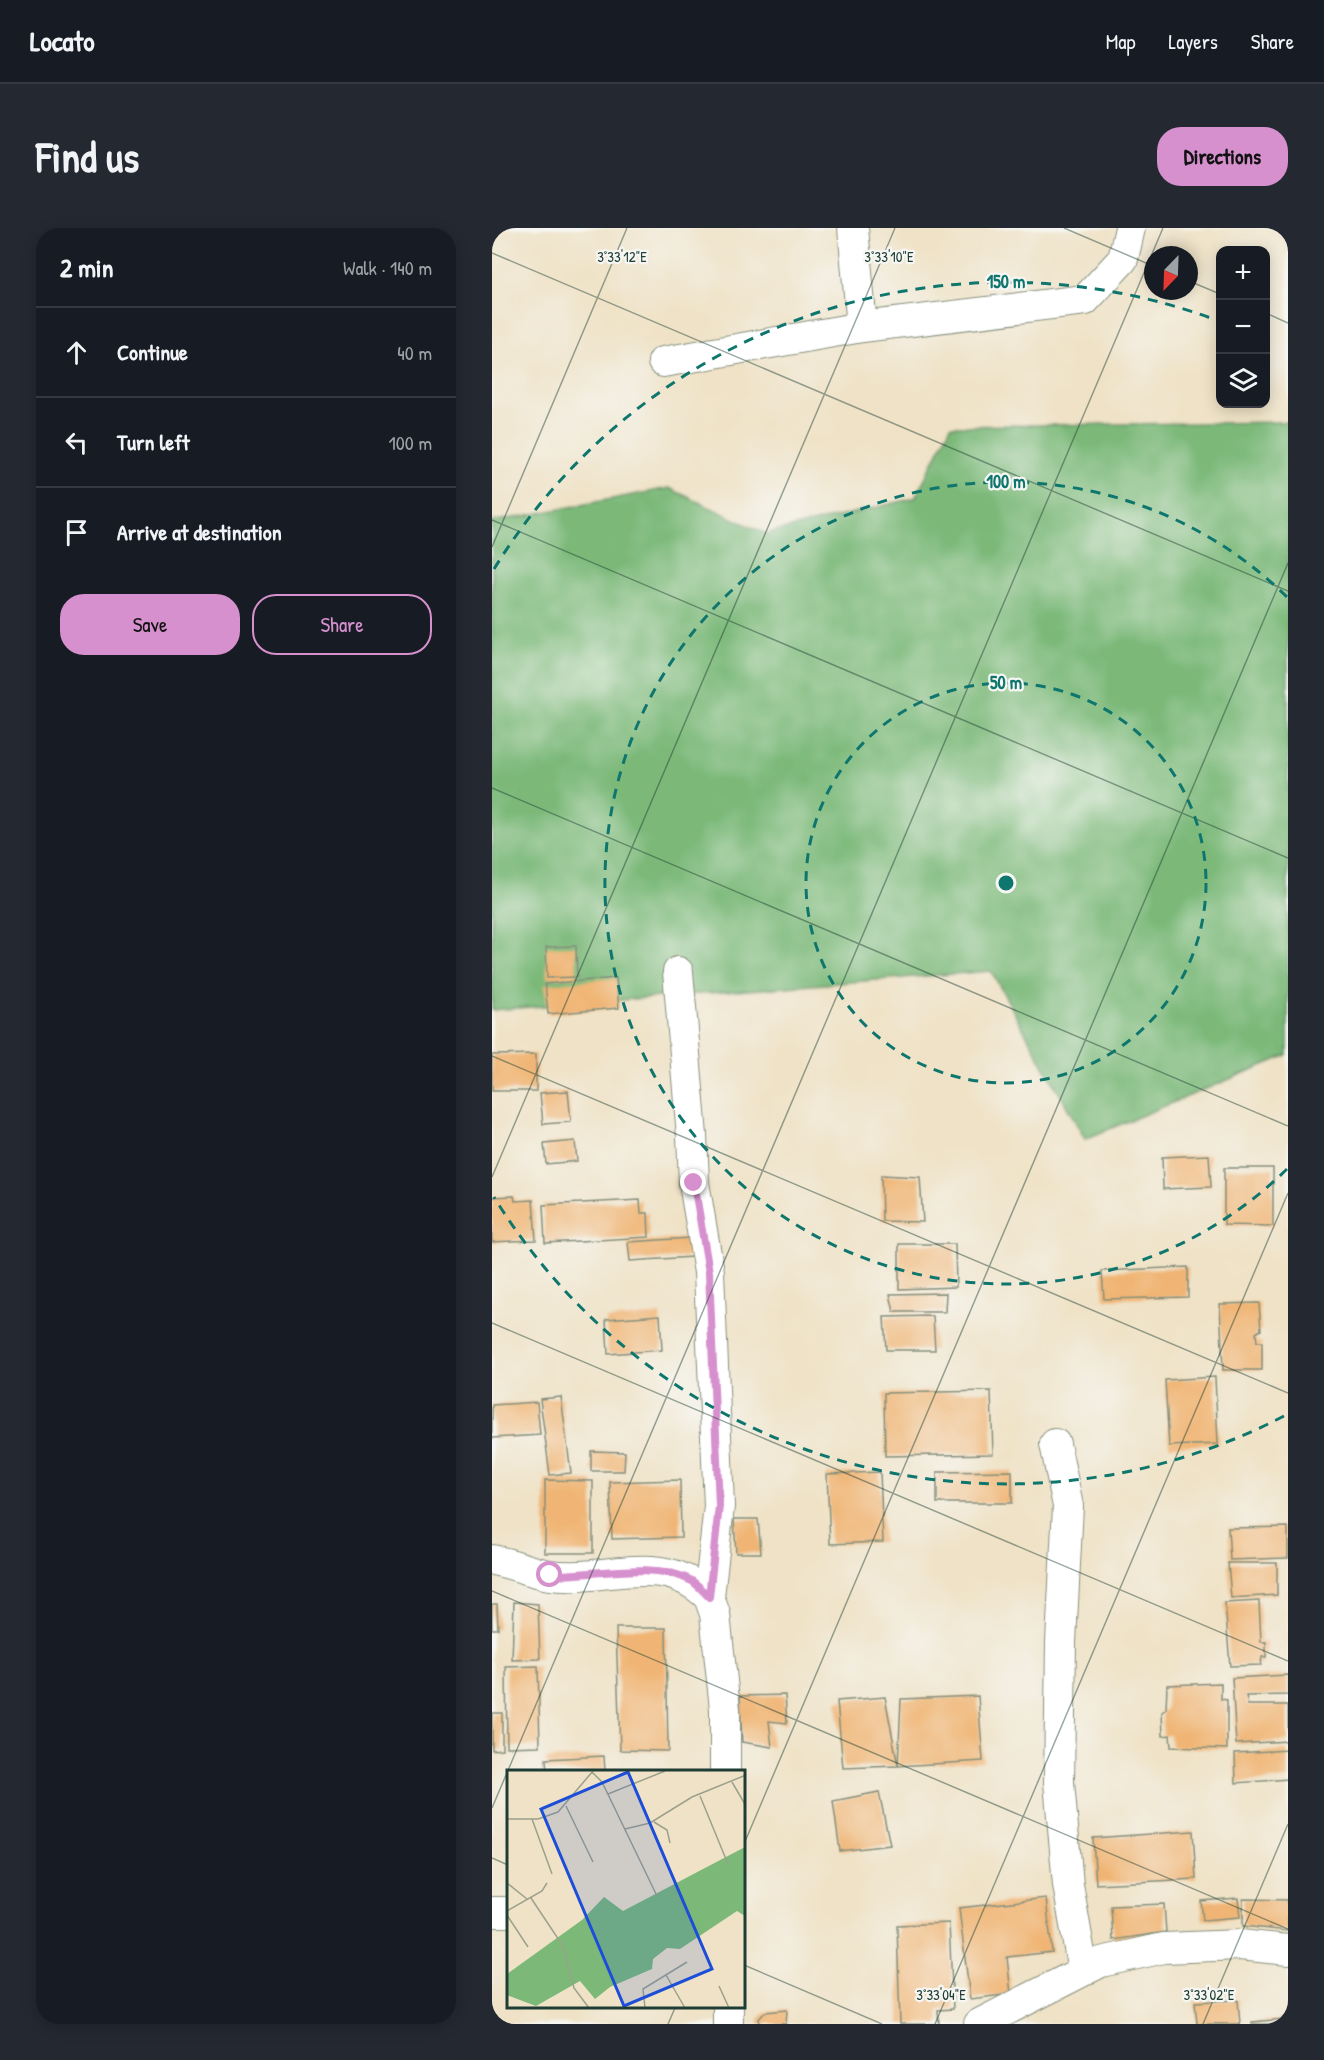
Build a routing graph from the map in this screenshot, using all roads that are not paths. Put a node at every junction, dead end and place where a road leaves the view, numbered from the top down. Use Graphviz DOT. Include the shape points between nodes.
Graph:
graph roads {
  1 [pos="853,228"];
  2 [pos="1130,228"];
  3 [pos="862,327"];
  4 [pos="663,362"];
  5 [pos="678,972"];
  6 [pos="1055,1444"];
  7 [pos="492,1560"];
  8 [pos="709,1597"];
  9 [pos="725,1770"];
  10 [pos="1288,1950"];
  11 [pos="1083,1971"];
  12 [pos="979,2024"];
  1 -- 3 [label="street"];
  2 -- 3 [label="street" via="1123,259 1085,300"];
  3 -- 4 [label="street"];
  5 -- 8 [label="street" via="694,1183 709,1272 714,1367 719,1506"];
  6 -- 11 [label="street" via="1068,1506 1059,1782 1068,1885"];
  7 -- 8 [label="street" via="550,1575 671,1573 694,1582"];
  8 -- 9 [label="street" via="715,1614 725,1709"];
  10 -- 11 [label="street" via="1240,1945 1164,1948 1101,1962"];
  11 -- 12 [label="street"];
}
